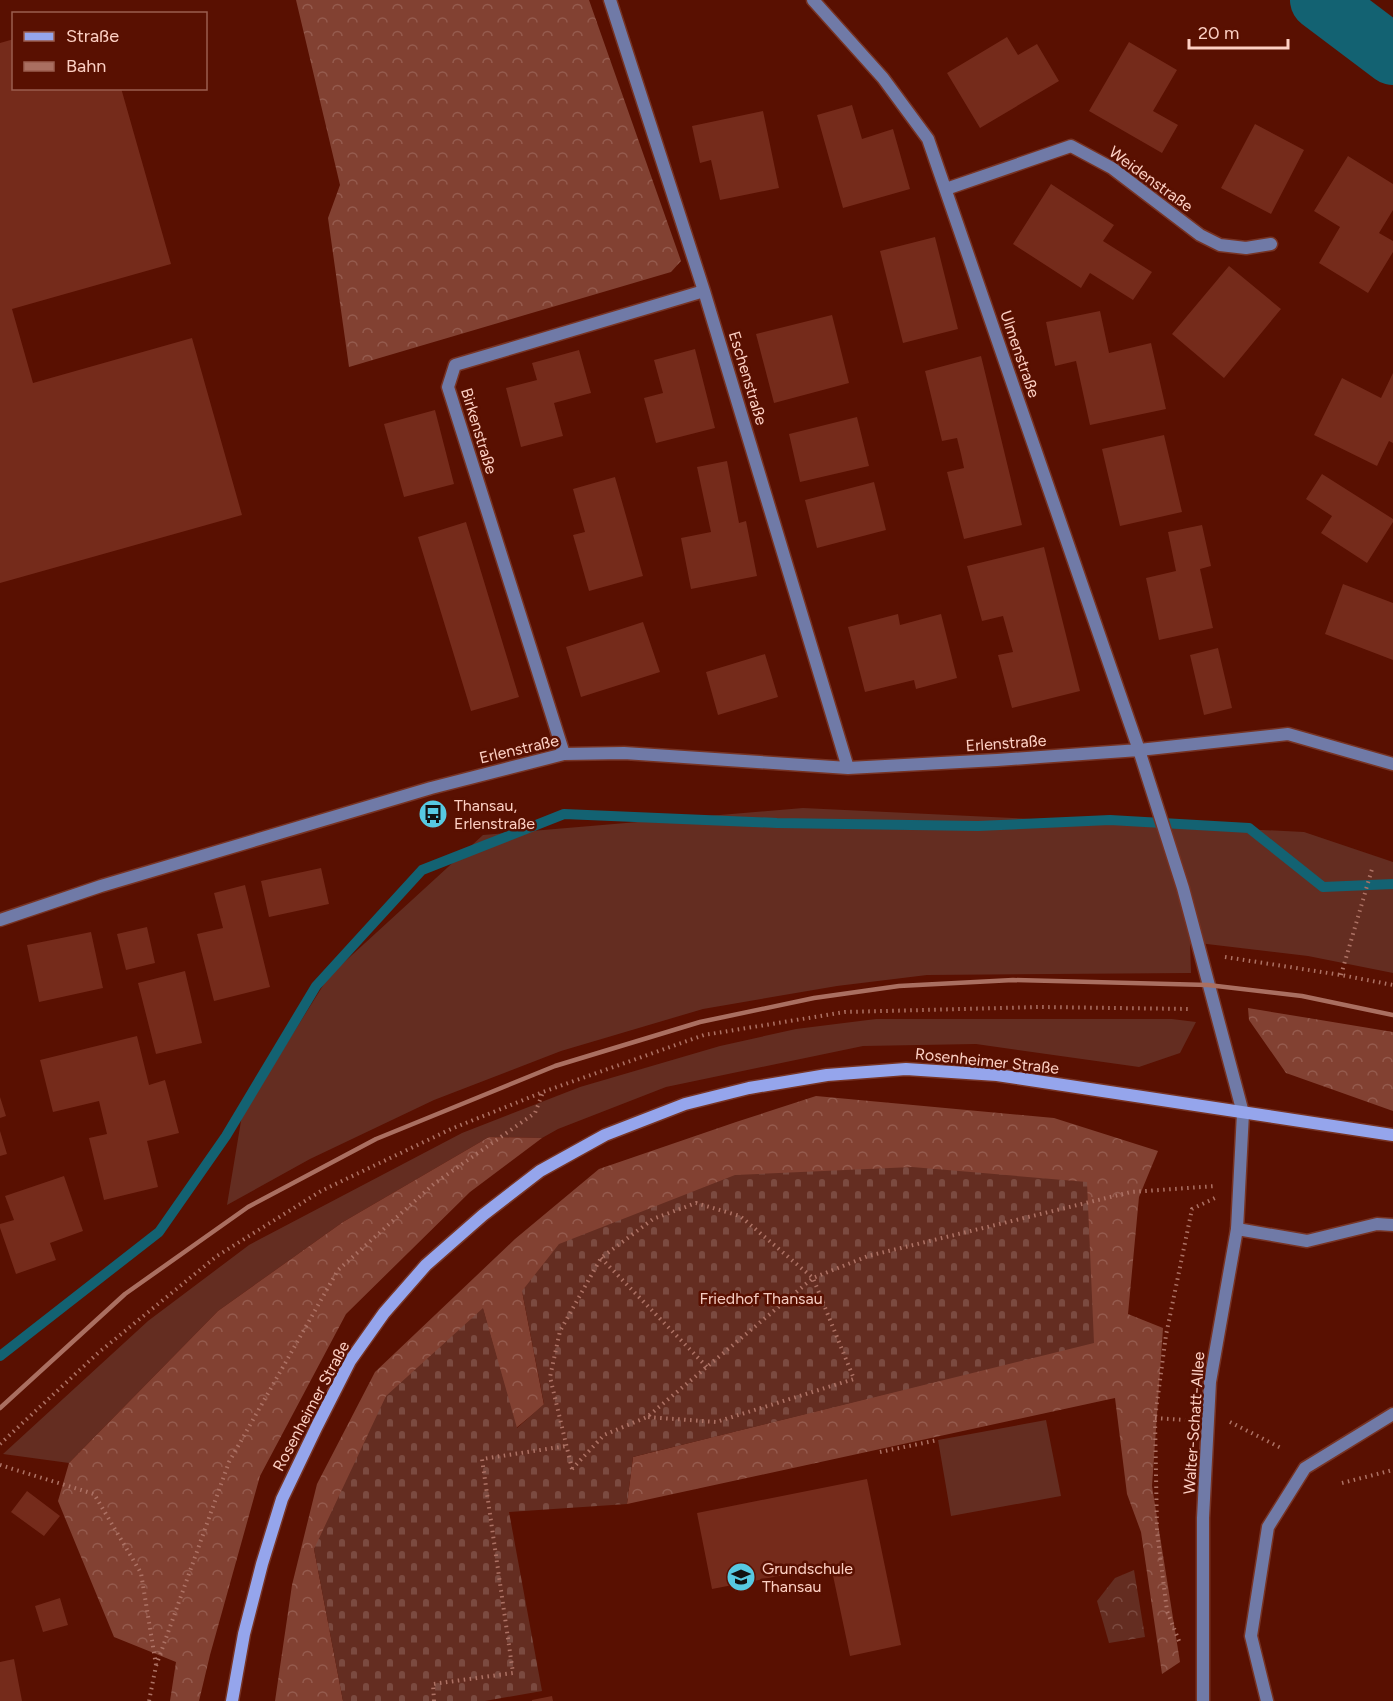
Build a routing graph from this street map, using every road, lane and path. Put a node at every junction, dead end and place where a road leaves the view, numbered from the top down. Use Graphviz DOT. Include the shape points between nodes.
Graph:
graph roads {
  1 [pos="610,0"];
  2 [pos="813,0"];
  3 [pos="946,189"];
  4 [pos="1271,244"];
  5 [pos="704,291"];
  6 [pos="1139,750"];
  7 [pos="564,754"];
  8 [pos="1393,764"];
  9 [pos="848,768"];
  10 [pos="1372,869"];
  11 [pos="0,920"];
  12 [pos="1200,952"];
  13 [pos="1341,975"];
  14 [pos="1393,985"];
  15 [pos="543,1092"];
  16 [pos="1243,1113"];
  17 [pos="1393,1135"];
  18 [pos="1240,1185"];
  19 [pos="1393,1225"];
  20 [pos="1237,1229"];
  21 [pos="601,1258"];
  22 [pos="813,1278"];
  23 [pos="707,1366"];
  24 [pos="1393,1414"];
  25 [pos="647,1417"];
  26 [pos="1155,1418"];
  27 [pos="1186,1420"];
  28 [pos="1230,1422"];
  29 [pos="938,1440"];
  30 [pos="566,1446"];
  31 [pos="1281,1448"];
  32 [pos="880,1452"];
  33 [pos="0,1465"];
  34 [pos="1393,1470"];
  35 [pos="1342,1483"];
  36 [pos="1183,1651"];
  37 [pos="156,1666"];
  38 [pos="149,1701"];
  39 [pos="232,1701"];
  40 [pos="434,1701"];
  41 [pos="1203,1701"];
  42 [pos="1267,1701"];
  1 -- 5 [label="street, Eschenstraße"];
  2 -- 3 [label="street, Ulmenstraße" via="884,78 928,139"];
  3 -- 4 [label="street, Weidenstraße" via="1071,146 1112,168 1200,235 1220,245 1246,248"];
  3 -- 6 [label="street, Ulmenstraße"];
  5 -- 7 [label="street, Birkenstraße" via="455,366 448,387"];
  5 -- 9 [label="street, Eschenstraße"];
  6 -- 8 [label="street, Erlenstraße" via="1288,734"];
  6 -- 9 [label="street, Erlenstraße"];
  6 -- 12 [label="street"];
  7 -- 9 [label="street, Erlenstraße" via="624,753"];
  7 -- 11 [label="street, Erlenstraße" via="431,788"];
  10 -- 13 [label="path"];
  12 -- 13 [label="path"];
  12 -- 16 [label="street"];
  13 -- 14 [label="path"];
  15 -- 37 [label="path" via="535,1113 435,1183 338,1270 230,1462"];
  16 -- 17 [label="main road, Rosenheimer Straße"];
  16 -- 18 [label="street, Walter-Schatt-Allee"];
  16 -- 39 [label="main road, Rosenheimer Straße" via="997,1075 906,1069 826,1074 685,1104 605,1135 540,1172 426,1264 350,1361 282,1499 244,1634"];
  18 -- 20 [label="street, Walter-Schatt-Allee"];
  18 -- 22 [label="path" via="1131,1192 868,1256"];
  18 -- 26 [label="path" via="1192,1209 1166,1335"];
  19 -- 20 [label="street" via="1377,1224 1307,1240"];
  20 -- 41 [label="street, Walter-Schatt-Allee" via="1210,1382 1203,1518"];
  21 -- 22 [label="path" via="653,1219 696,1203 740,1216"];
  21 -- 23 [label="path"];
  21 -- 30 [label="path" via="560,1330 550,1377"];
  22 -- 23 [label="path"];
  22 -- 25 [label="path" via="854,1379 716,1422"];
  23 -- 25 [label="path"];
  24 -- 42 [label="street" via="1305,1467 1268,1527 1251,1636"];
  25 -- 30 [label="path" via="604,1435 572,1469"];
  26 -- 27 [label="path"];
  26 -- 36 [label="path" via="1157,1531 1167,1611"];
  28 -- 31 [label="path"];
  29 -- 32 [label="path"];
  30 -- 40 [label="path" via="482,1459 513,1673 433,1684"];
  33 -- 37 [label="path" via="94,1494 141,1573"];
  34 -- 35 [label="path"];
  37 -- 38 [label="path"];
}
